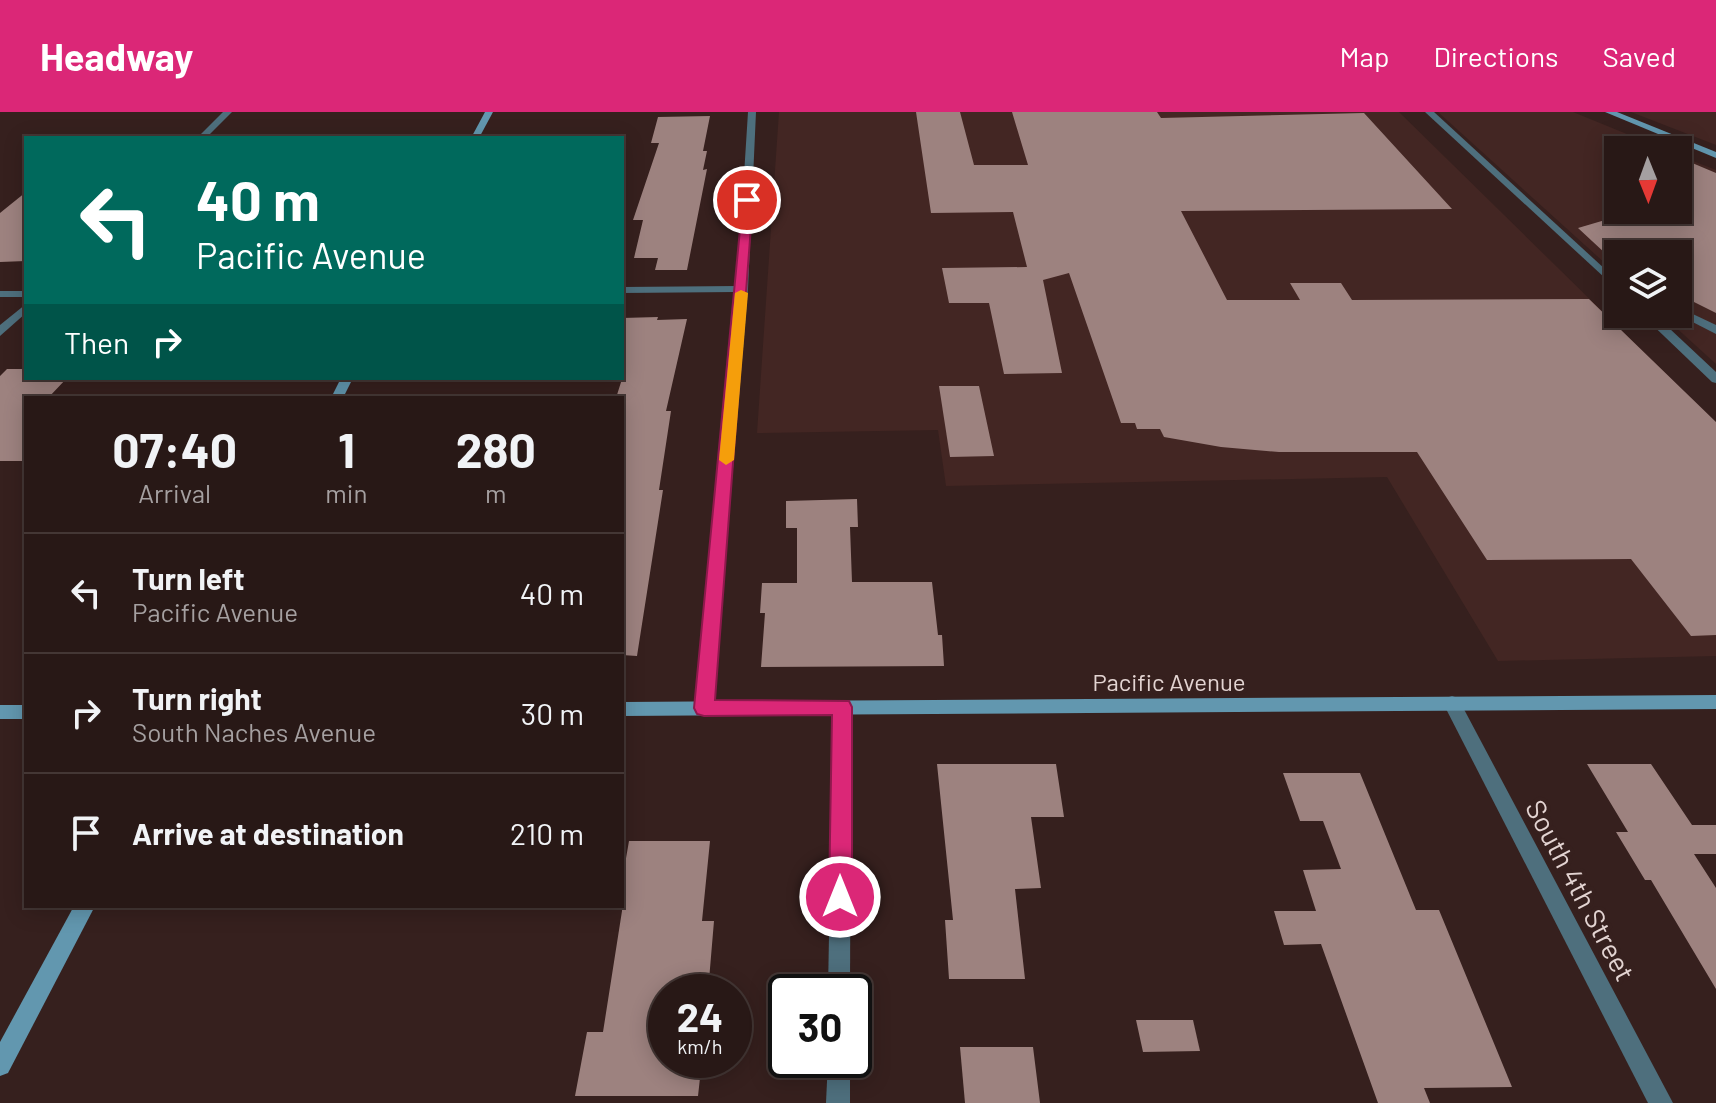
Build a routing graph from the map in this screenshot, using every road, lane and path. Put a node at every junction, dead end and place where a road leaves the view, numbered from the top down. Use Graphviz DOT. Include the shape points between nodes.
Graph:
graph roads {
  1 [pos="228,112"];
  2 [pos="489,112"];
  3 [pos="752,112"];
  4 [pos="1429,112"];
  5 [pos="1609,112"];
  6 [pos="203,136"];
  7 [pos="476,136"];
  8 [pos="1716,155"];
  9 [pos="1599,268"];
  10 [pos="1604,271"];
  11 [pos="1604,273"];
  12 [pos="742,289"];
  13 [pos="624,290"];
  14 [pos="0,294"];
  15 [pos="24,294"];
  16 [pos="24,309"];
  17 [pos="1692,317"];
  18 [pos="1662,328"];
  19 [pos="1716,330"];
  20 [pos="0,332"];
  21 [pos="1716,379"];
  22 [pos="1716,702"];
  23 [pos="1452,703"];
  24 [pos="842,707"];
  25 [pos="704,708"];
  26 [pos="624,709"];
  27 [pos="0,712"];
  28 [pos="24,712"];
  29 [pos="84,908"];
  30 [pos="839,974"];
  31 [pos="0,1065"];
  32 [pos="839,1078"];
  33 [pos="838,1103"];
  34 [pos="1661,1103"];
  1 -- 6 [label="street"];
  2 -- 7 [label="street"];
  3 -- 12 [label="street"];
  4 -- 9 [label="street"];
  5 -- 8 [label="street"];
  9 -- 10 [label="street"];
  9 -- 11 [label="street"];
  12 -- 13 [label="street"];
  12 -- 25 [label="street"];
  14 -- 15 [label="street"];
  16 -- 20 [label="street"];
  17 -- 19 [label="street"];
  18 -- 21 [label="street"];
  22 -- 23 [label="street, Pacific Avenue"];
  23 -- 24 [label="street, Pacific Avenue"];
  23 -- 34 [label="street, South 4th Street"];
  24 -- 25 [label="street, Pacific Avenue"];
  24 -- 30 [label="street"];
  25 -- 26 [label="street, Pacific Avenue"];
  27 -- 28 [label="street"];
  29 -- 31 [label="street"];
  32 -- 33 [label="street"];
}
